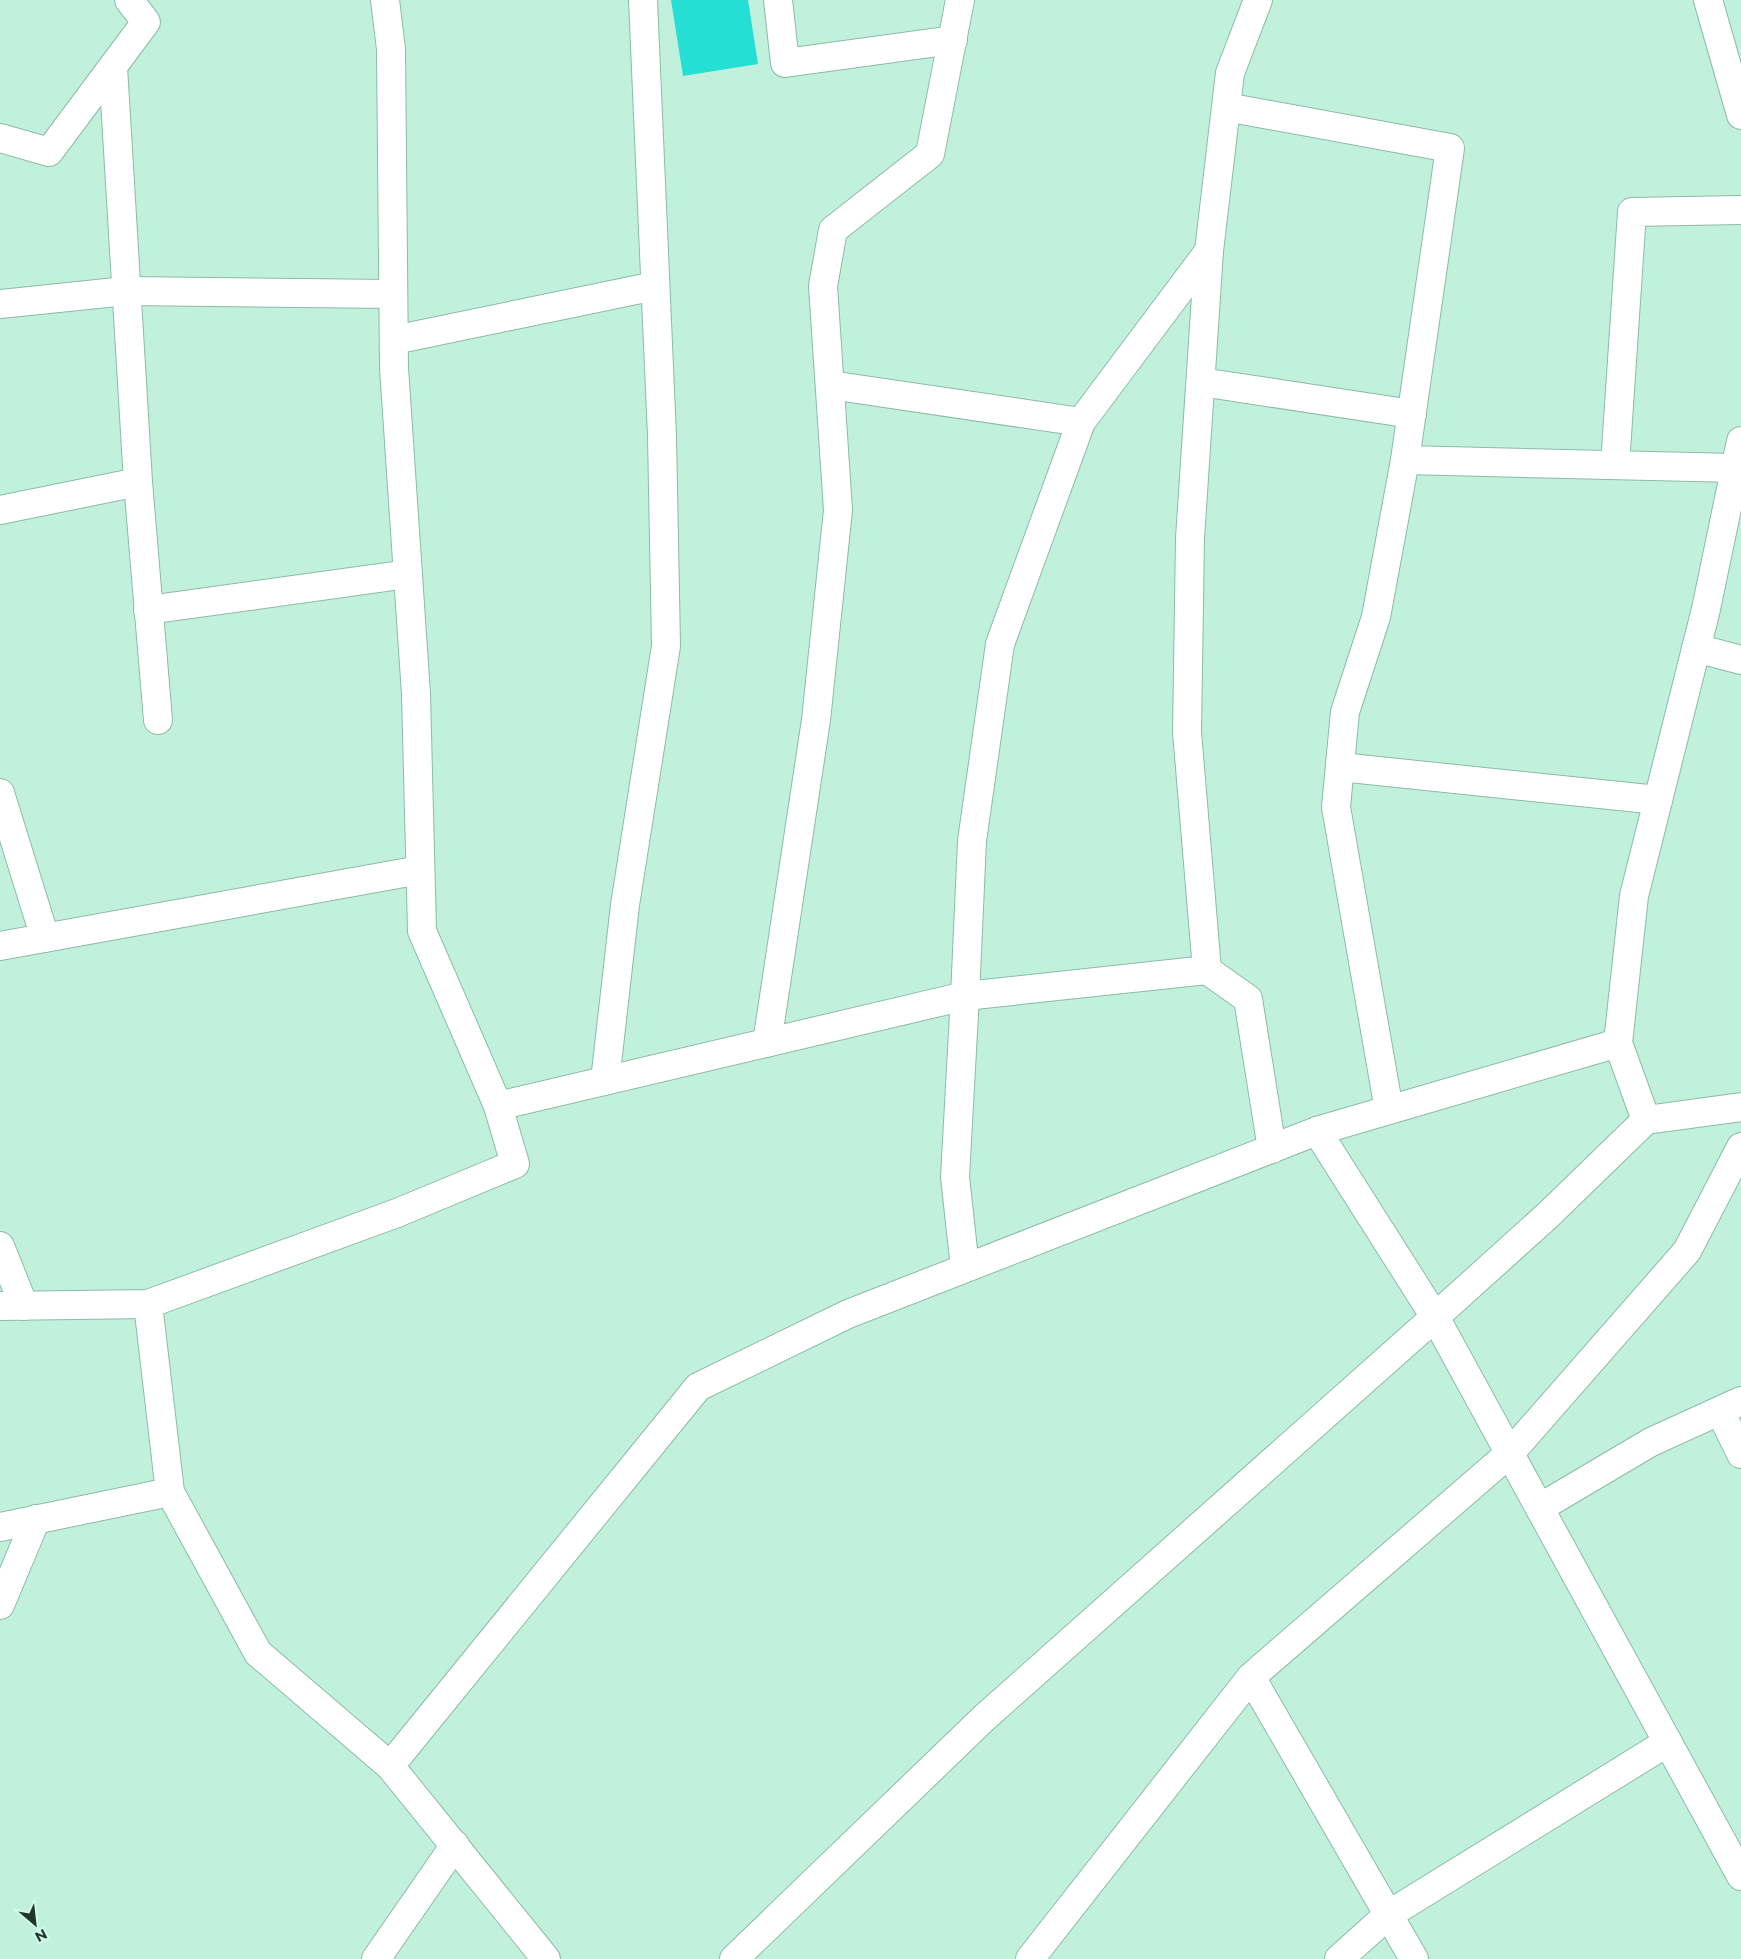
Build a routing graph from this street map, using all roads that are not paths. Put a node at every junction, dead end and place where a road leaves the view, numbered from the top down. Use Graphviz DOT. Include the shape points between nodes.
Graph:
graph roads {
  1 [pos="129,0"];
  2 [pos="385,0"];
  3 [pos="643,0"];
  4 [pos="778,0"];
  5 [pos="960,0"];
  6 [pos="1258,0"];
  7 [pos="1708,0"];
  8 [pos="953,40"];
  9 [pos="112,68"];
  10 [pos="1226,107"];
  11 [pos="1741,114"];
  12 [pos="0,138"];
  13 [pos="1741,210"];
  14 [pos="1210,251"];
  15 [pos="655,286"];
  16 [pos="126,291"];
  17 [pos="394,294"];
  18 [pos="0,304"];
  19 [pos="394,340"];
  20 [pos="1201,382"];
  21 [pos="830,385"];
  22 [pos="1412,414"];
  23 [pos="1081,422"];
  24 [pos="1741,441"];
  25 [pos="1405,460"];
  26 [pos="1615,465"];
  27 [pos="1735,468"];
  28 [pos="138,482"];
  29 [pos="0,510"];
  30 [pos="408,574"];
  31 [pos="148,610"];
  32 [pos="1696,648"];
  33 [pos="1741,660"];
  34 [pos="158,720"];
  35 [pos="1340,767"];
  36 [pos="0,792"];
  37 [pos="1658,800"];
  38 [pos="420,870"];
  39 [pos="45,938"];
  40 [pos="0,946"];
  41 [pos="1207,970"];
  42 [pos="965,996"];
  43 [pos="768,1043"];
  44 [pos="1618,1043"];
  45 [pos="605,1081"];
  46 [pos="498,1106"];
  47 [pos="1741,1107"];
  48 [pos="1389,1110"];
  49 [pos="1646,1120"];
  50 [pos="1317,1131"];
  51 [pos="1741,1147"];
  52 [pos="1272,1149"];
  53 [pos="0,1246"];
  54 [pos="966,1268"];
  55 [pos="148,1304"];
  56 [pos="12,1306"];
  57 [pos="1435,1316"];
  58 [pos="1731,1406"];
  59 [pos="1511,1452"];
  60 [pos="1741,1454"];
  61 [pos="170,1492"];
  62 [pos="1541,1507"];
  63 [pos="36,1519"];
  64 [pos="0,1527"];
  65 [pos="0,1605"];
  66 [pos="1251,1677"];
  67 [pos="1668,1742"];
  68 [pos="390,1766"];
  69 [pos="455,1846"];
  70 [pos="1741,1876"];
  71 [pos="1388,1915"];
  72 [pos="376,1959"];
  73 [pos="546,1959"];
  74 [pos="734,1959"];
  75 [pos="1030,1959"];
  76 [pos="1339,1959"];
  77 [pos="1414,1959"];
  1 -- 9 [label="street" via="146,22"];
  2 -- 17 [label="street" via="391,49"];
  3 -- 15 [label="street"];
  4 -- 8 [label="street" via="785,63"];
  5 -- 8 [label="street"];
  6 -- 10 [label="street" via="1230,73"];
  7 -- 11 [label="street"];
  8 -- 21 [label="street" via="930,154 833,230 823,286"];
  9 -- 12 [label="street" via="49,152"];
  9 -- 16 [label="street"];
  10 -- 14 [label="street"];
  10 -- 22 [label="street" via="1450,148"];
  13 -- 26 [label="street" via="1632,212"];
  14 -- 20 [label="street"];
  14 -- 23 [label="street"];
  15 -- 19 [label="street"];
  15 -- 45 [label="street" via="666,646 625,905"];
  16 -- 17 [label="street"];
  16 -- 18 [label="street"];
  16 -- 28 [label="street"];
  17 -- 19 [label="street"];
  19 -- 30 [label="street"];
  20 -- 22 [label="street"];
  20 -- 41 [label="street" via="1190,538 1187,732"];
  21 -- 23 [label="street"];
  21 -- 43 [label="street" via="838,510 816,720"];
  22 -- 25 [label="street"];
  23 -- 42 [label="street" via="1000,644 972,841"];
  24 -- 27 [label="street"];
  25 -- 26 [label="street"];
  25 -- 35 [label="street" via="1376,617 1345,712"];
  26 -- 27 [label="street"];
  27 -- 32 [label="street"];
  28 -- 29 [label="street"];
  28 -- 31 [label="street"];
  30 -- 31 [label="street"];
  30 -- 38 [label="street" via="416,694"];
  31 -- 34 [label="street"];
  32 -- 33 [label="street"];
  32 -- 37 [label="street"];
  35 -- 37 [label="street"];
  35 -- 48 [label="street" via="1336,807"];
  36 -- 39 [label="street"];
  37 -- 44 [label="street" via="1634,896"];
  38 -- 39 [label="street"];
  38 -- 46 [label="street" via="422,931"];
  39 -- 40 [label="street"];
  41 -- 42 [label="street"];
  41 -- 52 [label="street" via="1248,999"];
  42 -- 43 [label="street"];
  42 -- 54 [label="street" via="955,1177"];
  43 -- 45 [label="street"];
  44 -- 48 [label="street"];
  44 -- 49 [label="street"];
  45 -- 46 [label="street"];
  46 -- 55 [label="street" via="515,1164 397,1213"];
  47 -- 49 [label="street"];
  48 -- 50 [label="street"];
  49 -- 57 [label="street" via="1547,1216"];
  50 -- 52 [label="street"];
  50 -- 57 [label="street"];
  51 -- 59 [label="street" via="1687,1251"];
  52 -- 54 [label="street"];
  53 -- 56 [label="street"];
  54 -- 68 [label="street" via="848,1314 698,1387"];
  55 -- 56 [label="street"];
  55 -- 61 [label="street"];
  57 -- 59 [label="street"];
  57 -- 74 [label="street" via="984,1718"];
  58 -- 60 [label="street"];
  58 -- 62 [label="street" via="1651,1442"];
  59 -- 62 [label="street"];
  59 -- 66 [label="street"];
  61 -- 63 [label="street"];
  61 -- 68 [label="street" via="258,1653"];
  62 -- 67 [label="street"];
  63 -- 64 [label="street"];
  63 -- 65 [label="street"];
  66 -- 71 [label="street"];
  66 -- 75 [label="street"];
  67 -- 70 [label="street"];
  67 -- 71 [label="street"];
  68 -- 69 [label="street"];
  69 -- 72 [label="street"];
  69 -- 73 [label="street"];
  71 -- 76 [label="street"];
  71 -- 77 [label="street"];
}
